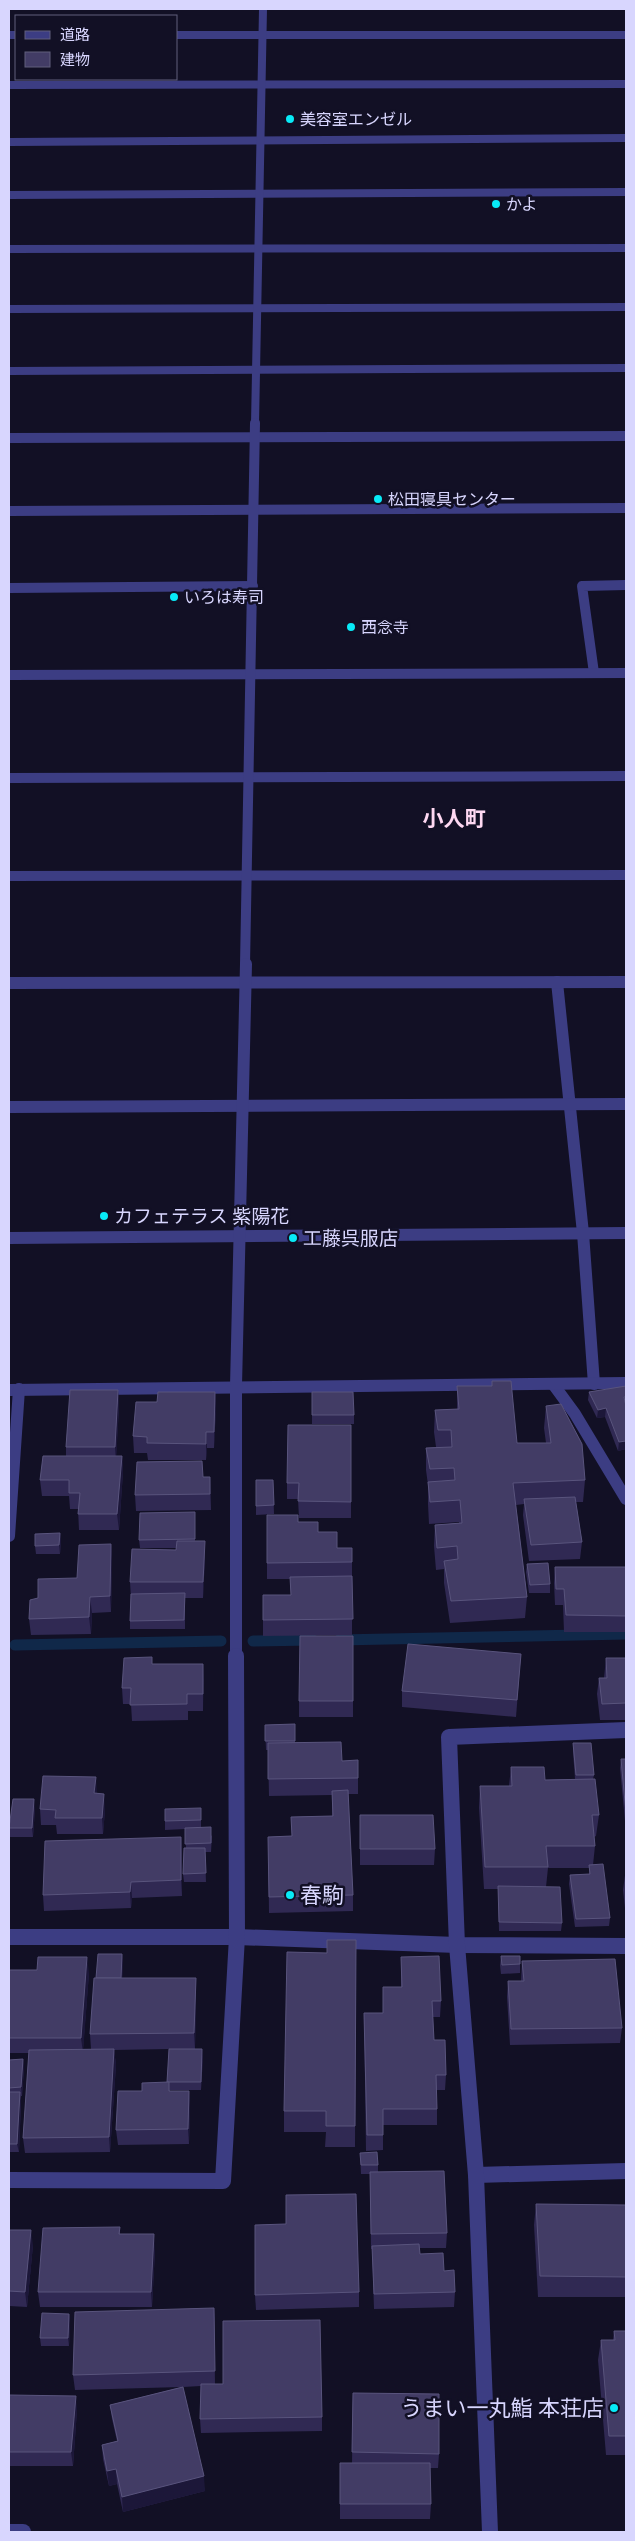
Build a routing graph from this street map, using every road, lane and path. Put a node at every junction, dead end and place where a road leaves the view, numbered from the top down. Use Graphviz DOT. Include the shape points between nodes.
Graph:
graph roads {
  1 [pos="263,9"];
  2 [pos="178,35"];
  3 [pos="262,35"];
  4 [pos="626,35"];
  5 [pos="261,84"];
  6 [pos="626,84"];
  7 [pos="9,85"];
  8 [pos="626,138"];
  9 [pos="9,142"];
  10 [pos="259,142"];
  11 [pos="626,192"];
  12 [pos="260,194"];
  13 [pos="9,195"];
  14 [pos="257,248"];
  15 [pos="626,248"];
  16 [pos="9,249"];
  17 [pos="626,307"];
  18 [pos="256,308"];
  19 [pos="9,309"];
  20 [pos="626,368"];
  21 [pos="9,370"];
  22 [pos="255,370"];
  23 [pos="626,436"];
  24 [pos="255,437"];
  25 [pos="9,438"];
  26 [pos="626,508"];
  27 [pos="254,510"];
  28 [pos="9,511"];
  29 [pos="626,585"];
  30 [pos="253,586"];
  31 [pos="9,588"];
  32 [pos="594,673"];
  33 [pos="626,673"];
  34 [pos="9,675"];
  35 [pos="252,676"];
  36 [pos="626,776"];
  37 [pos="9,778"];
  38 [pos="249,778"];
  39 [pos="626,875"];
  40 [pos="9,876"];
  41 [pos="247,876"];
  42 [pos="556,982"];
  43 [pos="626,982"];
  44 [pos="9,983"];
  45 [pos="245,983"];
  46 [pos="569,1104"];
  47 [pos="626,1104"];
  48 [pos="242,1106"];
  49 [pos="9,1107"];
  50 [pos="583,1233"];
  51 [pos="626,1233"];
  52 [pos="9,1238"];
  53 [pos="239,1238"];
  54 [pos="553,1384"];
  55 [pos="594,1384"];
  56 [pos="626,1384"];
  57 [pos="236,1386"];
  58 [pos="14,1389"];
  59 [pos="626,1499"];
  60 [pos="9,1536"];
  61 [pos="626,1730"];
  62 [pos="9,1936"];
  63 [pos="237,1937"];
  64 [pos="457,1945"];
  65 [pos="626,1946"];
  66 [pos="626,2171"];
  67 [pos="476,2175"];
  68 [pos="9,2180"];
  69 [pos="9,2532"];
  70 [pos="23,2532"];
  71 [pos="490,2532"];
  1 -- 3 [label="street"];
  2 -- 3 [label="street"];
  3 -- 4 [label="street"];
  3 -- 5 [label="street"];
  5 -- 6 [label="street"];
  5 -- 7 [label="street"];
  5 -- 10 [label="street"];
  8 -- 10 [label="street"];
  9 -- 10 [label="street"];
  10 -- 12 [label="street"];
  11 -- 12 [label="street"];
  12 -- 13 [label="street"];
  12 -- 14 [label="street"];
  14 -- 15 [label="street"];
  14 -- 16 [label="street"];
  14 -- 18 [label="street"];
  17 -- 18 [label="street"];
  18 -- 19 [label="street"];
  18 -- 22 [label="street"];
  20 -- 22 [label="street"];
  21 -- 22 [label="street"];
  22 -- 24 [label="street"];
  23 -- 24 [label="street"];
  24 -- 25 [label="street"];
  24 -- 27 [label="street"];
  26 -- 27 [label="street"];
  27 -- 28 [label="street"];
  27 -- 30 [label="street"];
  29 -- 32 [label="street" via="582,586"];
  30 -- 31 [label="street"];
  30 -- 35 [label="street"];
  32 -- 33 [label="street"];
  32 -- 35 [label="street"];
  34 -- 35 [label="street"];
  35 -- 38 [label="street"];
  36 -- 38 [label="street"];
  37 -- 38 [label="street"];
  38 -- 41 [label="street"];
  39 -- 41 [label="street"];
  40 -- 41 [label="street"];
  41 -- 45 [label="street"];
  42 -- 43 [label="street"];
  42 -- 45 [label="street"];
  42 -- 46 [label="street"];
  44 -- 45 [label="street"];
  45 -- 48 [label="street"];
  46 -- 47 [label="street"];
  46 -- 48 [label="street"];
  46 -- 50 [label="street"];
  48 -- 49 [label="street"];
  48 -- 53 [label="street"];
  50 -- 51 [label="street"];
  50 -- 53 [label="street"];
  50 -- 55 [label="street"];
  52 -- 53 [label="street"];
  53 -- 57 [label="street"];
  54 -- 55 [label="street"];
  54 -- 57 [label="street"];
  54 -- 59 [label="street"];
  55 -- 56 [label="street"];
  57 -- 58 [label="street"];
  57 -- 63 [label="street"];
  58 -- 60 [label="street"];
  61 -- 64 [label="street" via="450,1737"];
  62 -- 63 [label="street"];
  63 -- 64 [label="street"];
  63 -- 68 [label="street" via="223,2181"];
  64 -- 65 [label="street"];
  64 -- 67 [label="street"];
  66 -- 67 [label="street"];
  67 -- 71 [label="street"];
  69 -- 70 [label="street"];
}
